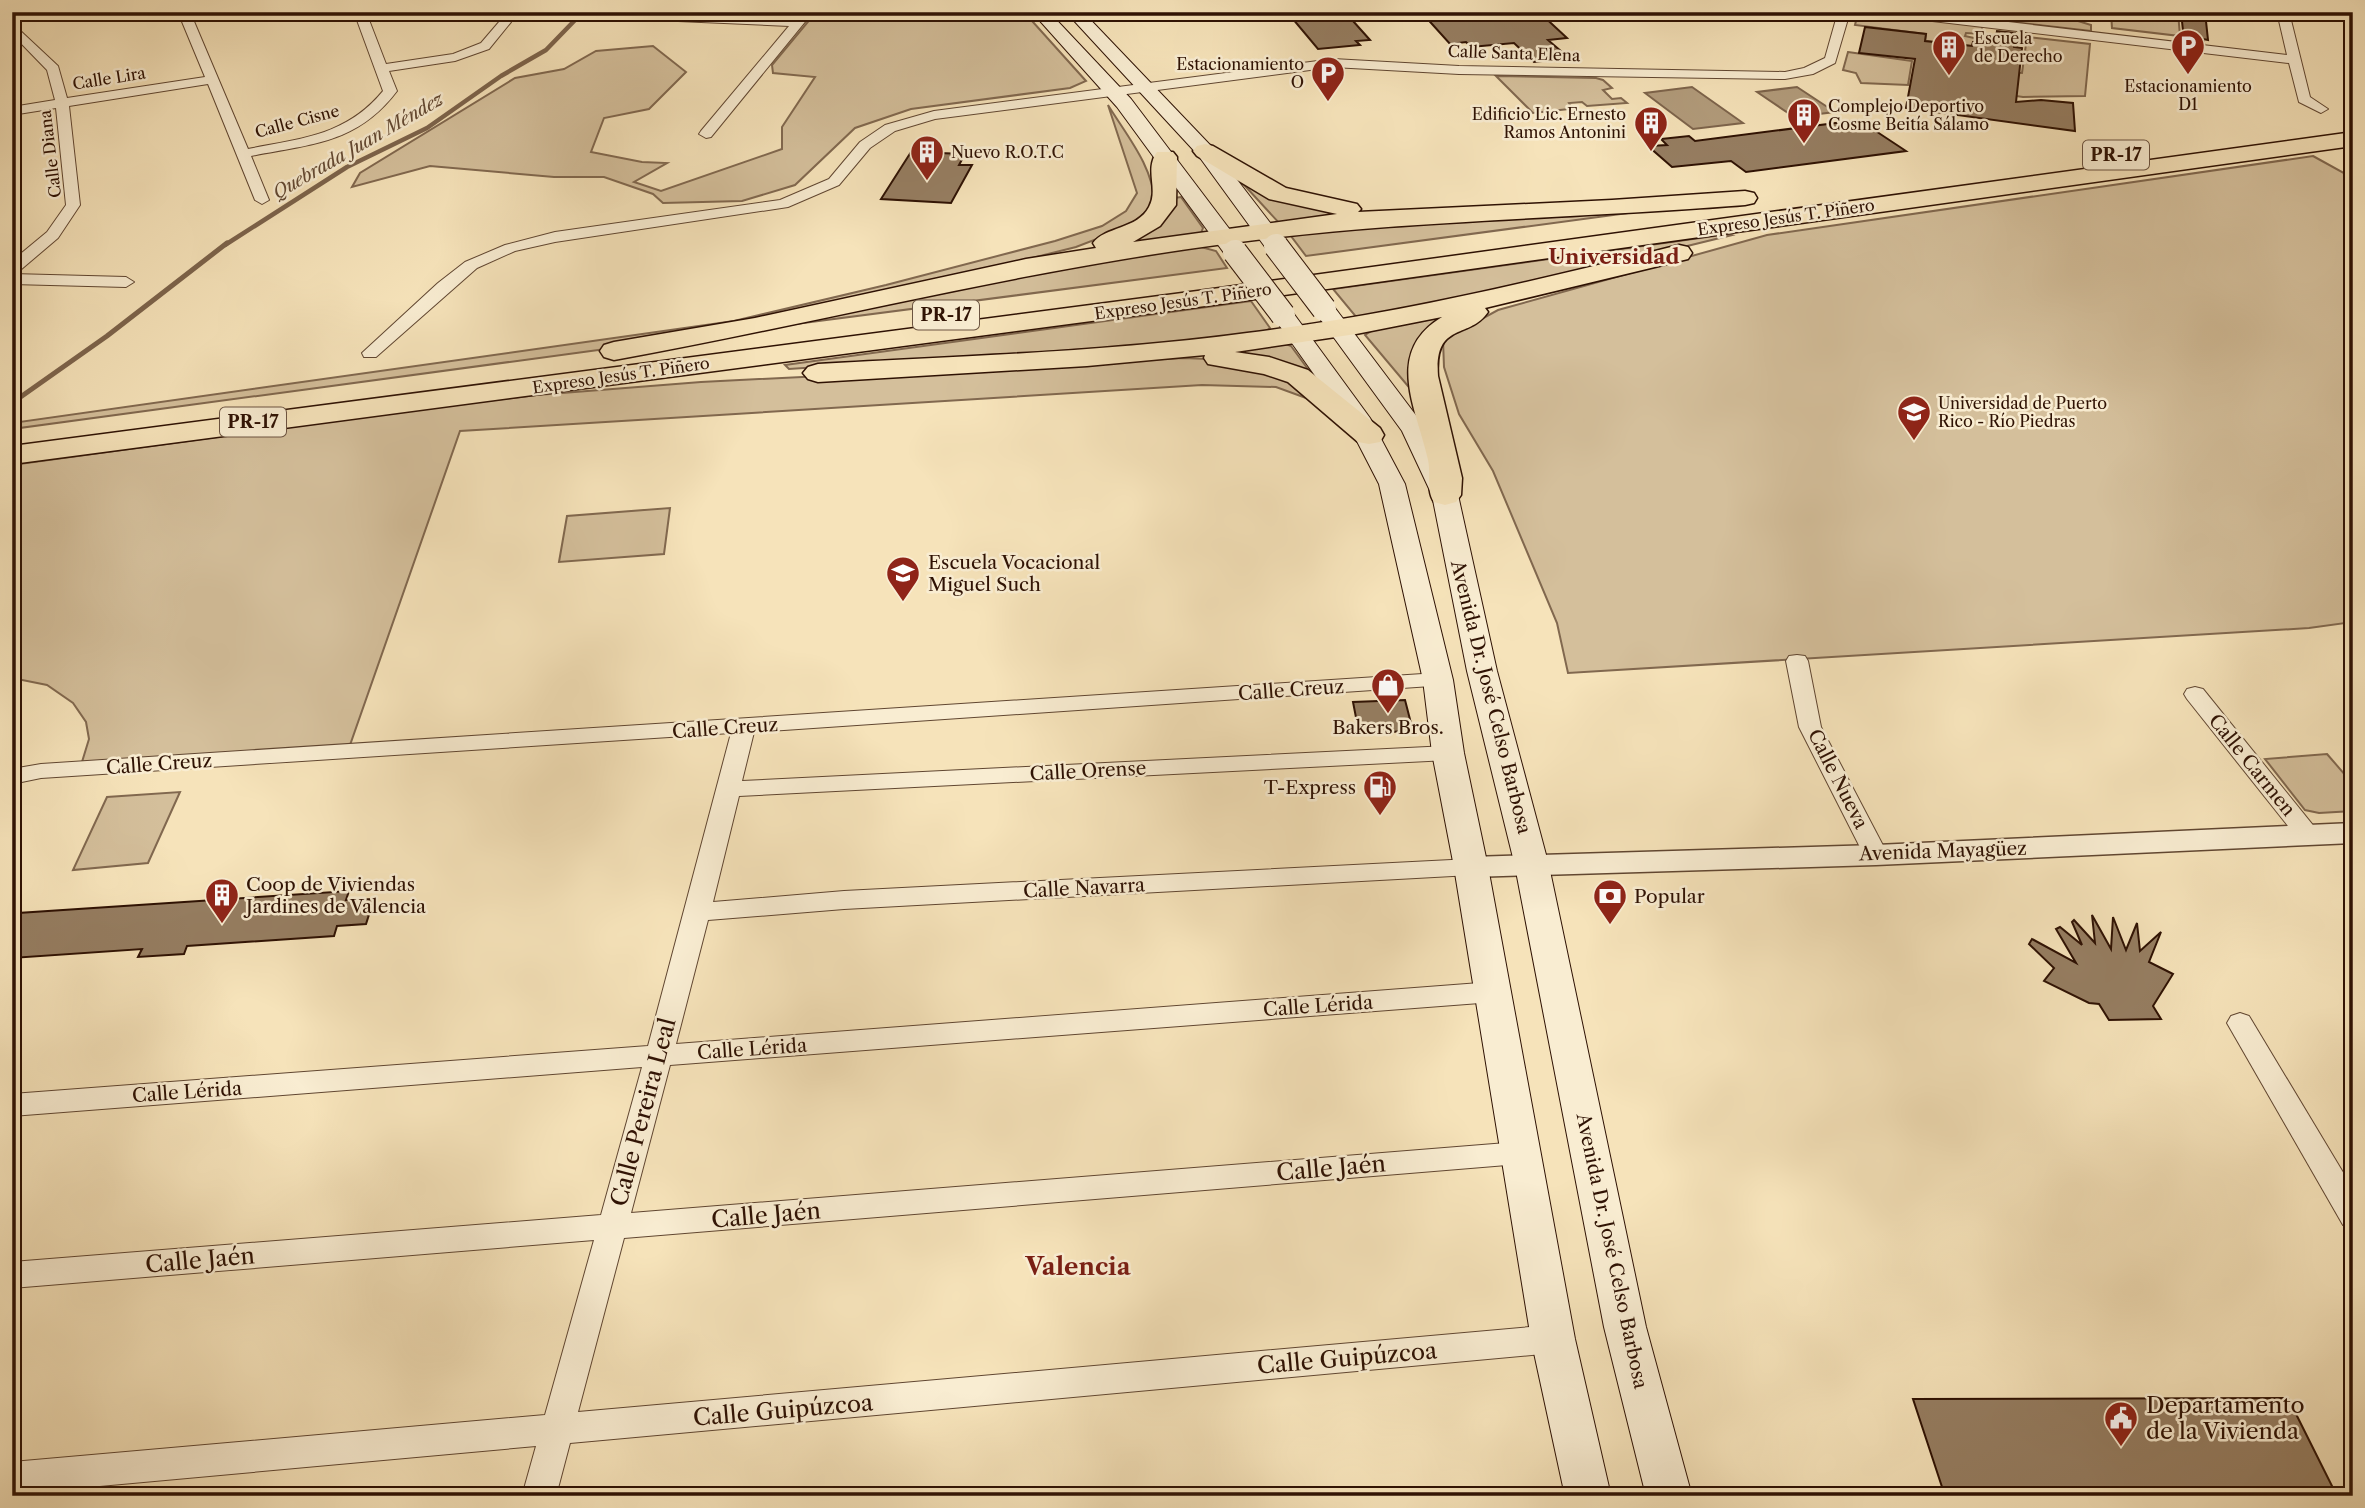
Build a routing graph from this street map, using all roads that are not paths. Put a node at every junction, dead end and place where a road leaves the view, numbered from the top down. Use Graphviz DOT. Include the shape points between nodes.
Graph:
graph roads {
  1 [pos="184,12"];
  2 [pos="359,12"];
  3 [pos="502,12"];
  4 [pos="667,12"];
  5 [pos="807,12"];
  6 [pos="1040,12"];
  7 [pos="1074,12"];
  8 [pos="1844,12"];
  9 [pos="1890,12"];
  10 [pos="2283,12"];
  11 [pos="797,23"];
  12 [pos="12,27"];
  13 [pos="2295,60"];
  14 [pos="383,68"];
  15 [pos="211,80"];
  16 [pos="1145,86"];
  17 [pos="1111,90"];
  18 [pos="62,103"];
  19 [pos="2321,109"];
  20 [pos="12,111"];
  21 [pos="2353,122"];
  22 [pos="706,134"];
  23 [pos="2353,139"];
  24 [pos="1205,151"];
  25 [pos="242,153"];
  26 [pos="1165,157"];
  27 [pos="1880,188"];
  28 [pos="1947,195"];
  29 [pos="262,200"];
  30 [pos="1466,214"];
  31 [pos="1270,238"];
  32 [pos="1229,244"];
  33 [pos="1027,267"];
  34 [pos="12,269"];
  35 [pos="12,279"];
  36 [pos="126,282"];
  37 [pos="1539,289"];
  38 [pos="1332,319"];
  39 [pos="1290,325"];
  40 [pos="370,353"];
  41 [pos="1041,359"];
  42 [pos="496,382"];
  43 [pos="1369,435"];
  44 [pos="12,436"];
  45 [pos="12,455"];
  46 [pos="1446,495"];
  47 [pos="1797,661"];
  48 [pos="1438,680"];
  49 [pos="2195,694"];
  50 [pos="744,727"];
  51 [pos="1448,753"];
  52 [pos="12,777"];
  53 [pos="727,789"];
  54 [pos="2353,833"];
  55 [pos="2308,835"];
  56 [pos="1876,855"];
  57 [pos="1532,866"];
  58 [pos="1471,867"];
  59 [pos="698,912"];
  60 [pos="1493,992"];
  61 [pos="2240,1023"];
  62 [pos="657,1056"];
  63 [pos="12,1105"];
  64 [pos="1519,1153"];
  65 [pos="2353,1216"];
  66 [pos="612,1227"];
  67 [pos="12,1275"];
  68 [pos="1553,1339"];
  69 [pos="557,1431"];
  70 [pos="12,1478"];
  71 [pos="540,1496"];
  72 [pos="1588,1496"];
  73 [pos="1669,1496"];
  1 -- 15 [label="street"];
  2 -- 14 [label="street, Calle Cisne"];
  3 -- 14 [label="street" via="505,22 485,46 455,57"];
  4 -- 11 [label="street" via="678,18"];
  5 -- 11 [label="street"];
  6 -- 17 [label="main road"];
  7 -- 16 [label="main road, Avenida Dr. José Celso Barbosa"];
  8 -- 16 [label="street, Calle Santa Elena" via="1831,60 1795,75 1603,74 1333,63"];
  9 -- 13 [label="street"];
  10 -- 13 [label="street"];
  11 -- 22 [label="street"];
  12 -- 18 [label="street, Calle Diana" via="53,69"];
  13 -- 19 [label="street" via="2304,99"];
  14 -- 25 [label="street, Calle Cisne" via="390,91 369,116 319,137"];
  15 -- 18 [label="street, Calle Lira"];
  15 -- 25 [label="street"];
  16 -- 17 [label="street"];
  16 -- 24 [label="main road, Avenida Dr. José Celso Barbosa"];
  17 -- 26 [label="main road"];
  17 -- 40 [label="street" via="909,121 865,145 834,182 783,204 555,237 510,248 471,265"];
  18 -- 20 [label="street, Calle Lira"];
  18 -- 34 [label="street, Calle Diana" via="73,205 53,235"];
  21 -- 27 [label="highway, Expreso Jesús T. Piñero / PR-17"];
  23 -- 28 [label="highway, Expreso Jesús T. Piñero / PR-17"];
  24 -- 30 [label="highway" via="1278,194 1319,204"];
  24 -- 31 [label="main road, Avenida Dr. José Celso Barbosa"];
  25 -- 29 [label="street"];
  26 -- 32 [label="main road"];
  26 -- 33 [label="highway" via="1160,169 1165,197 1160,213 1145,225 1122,239"];
  27 -- 30 [label="highway"];
  27 -- 42 [label="highway, Expreso Jesús T. Piñero / PR-17"];
  28 -- 37 [label="highway" via="1883,212 1744,237"];
  28 -- 42 [label="highway, Expreso Jesús T. Piñero / PR-17" via="1205,298"];
  30 -- 31 [label="highway" via="1353,220"];
  31 -- 32 [label="highway"];
  31 -- 38 [label="main road, Avenida Dr. José Celso Barbosa, bridge"];
  32 -- 33 [label="highway"];
  32 -- 39 [label="main road, bridge"];
  33 -- 42 [label="highway"];
  35 -- 36 [label="street"];
  37 -- 38 [label="highway" via="1449,309"];
  37 -- 46 [label="highway" via="1459,319 1437,333 1424,350 1423,370 1446,475"];
  38 -- 39 [label="highway"];
  38 -- 46 [label="main road, Avenida Dr. José Celso Barbosa" via="1414,430"];
  39 -- 41 [label="highway" via="1202,347"];
  39 -- 43 [label="main road"];
  41 -- 42 [label="highway"];
  41 -- 43 [label="highway" via="1202,357 1269,366 1310,384"];
  42 -- 44 [label="highway, Expreso Jesús T. Piñero / PR-17"];
  42 -- 45 [label="highway, Expreso Jesús T. Piñero / PR-17" via="325,412"];
  43 -- 48 [label="main road" via="1392,484"];
  46 -- 57 [label="main road, Avenida Dr. José Celso Barbosa" via="1482,671"];
  47 -- 56 [label="street, Calle Nueva" via="1810,727"];
  48 -- 50 [label="street, Calle Creuz"];
  48 -- 51 [label="main road"];
  49 -- 55 [label="street, Calle Carmen"];
  50 -- 52 [label="street, Calle Creuz" via="41,771"];
  50 -- 53 [label="street, Calle Pereira Leal"];
  51 -- 53 [label="street, Calle Orense"];
  51 -- 58 [label="main road"];
  53 -- 59 [label="street, Calle Pereira Leal"];
  54 -- 55 [label="street, Avenida Mayagüez"];
  55 -- 56 [label="street, Avenida Mayagüez"];
  56 -- 57 [label="street, Avenida Mayagüez"];
  57 -- 58 [label="street, Avenida Mayagüez"];
  57 -- 73 [label="main road, Avenida Dr. José Celso Barbosa" via="1625,1327"];
  58 -- 59 [label="street, Calle Navarra"];
  58 -- 60 [label="main road"];
  59 -- 62 [label="street, Calle Pereira Leal"];
  60 -- 62 [label="street, Calle Lérida"];
  60 -- 64 [label="main road"];
  61 -- 65 [label="street"];
  62 -- 63 [label="street, Calle Lérida"];
  62 -- 66 [label="street, Calle Pereira Leal"];
  64 -- 66 [label="street, Calle Jaén"];
  64 -- 68 [label="main road"];
  66 -- 67 [label="street, Calle Jaén"];
  66 -- 69 [label="street, Calle Pereira Leal"];
  68 -- 69 [label="street, Calle Guipúzcoa"];
  68 -- 72 [label="main road"];
  69 -- 70 [label="street, Calle Guipúzcoa"];
  69 -- 71 [label="street, Calle Pereira Leal"];
}
